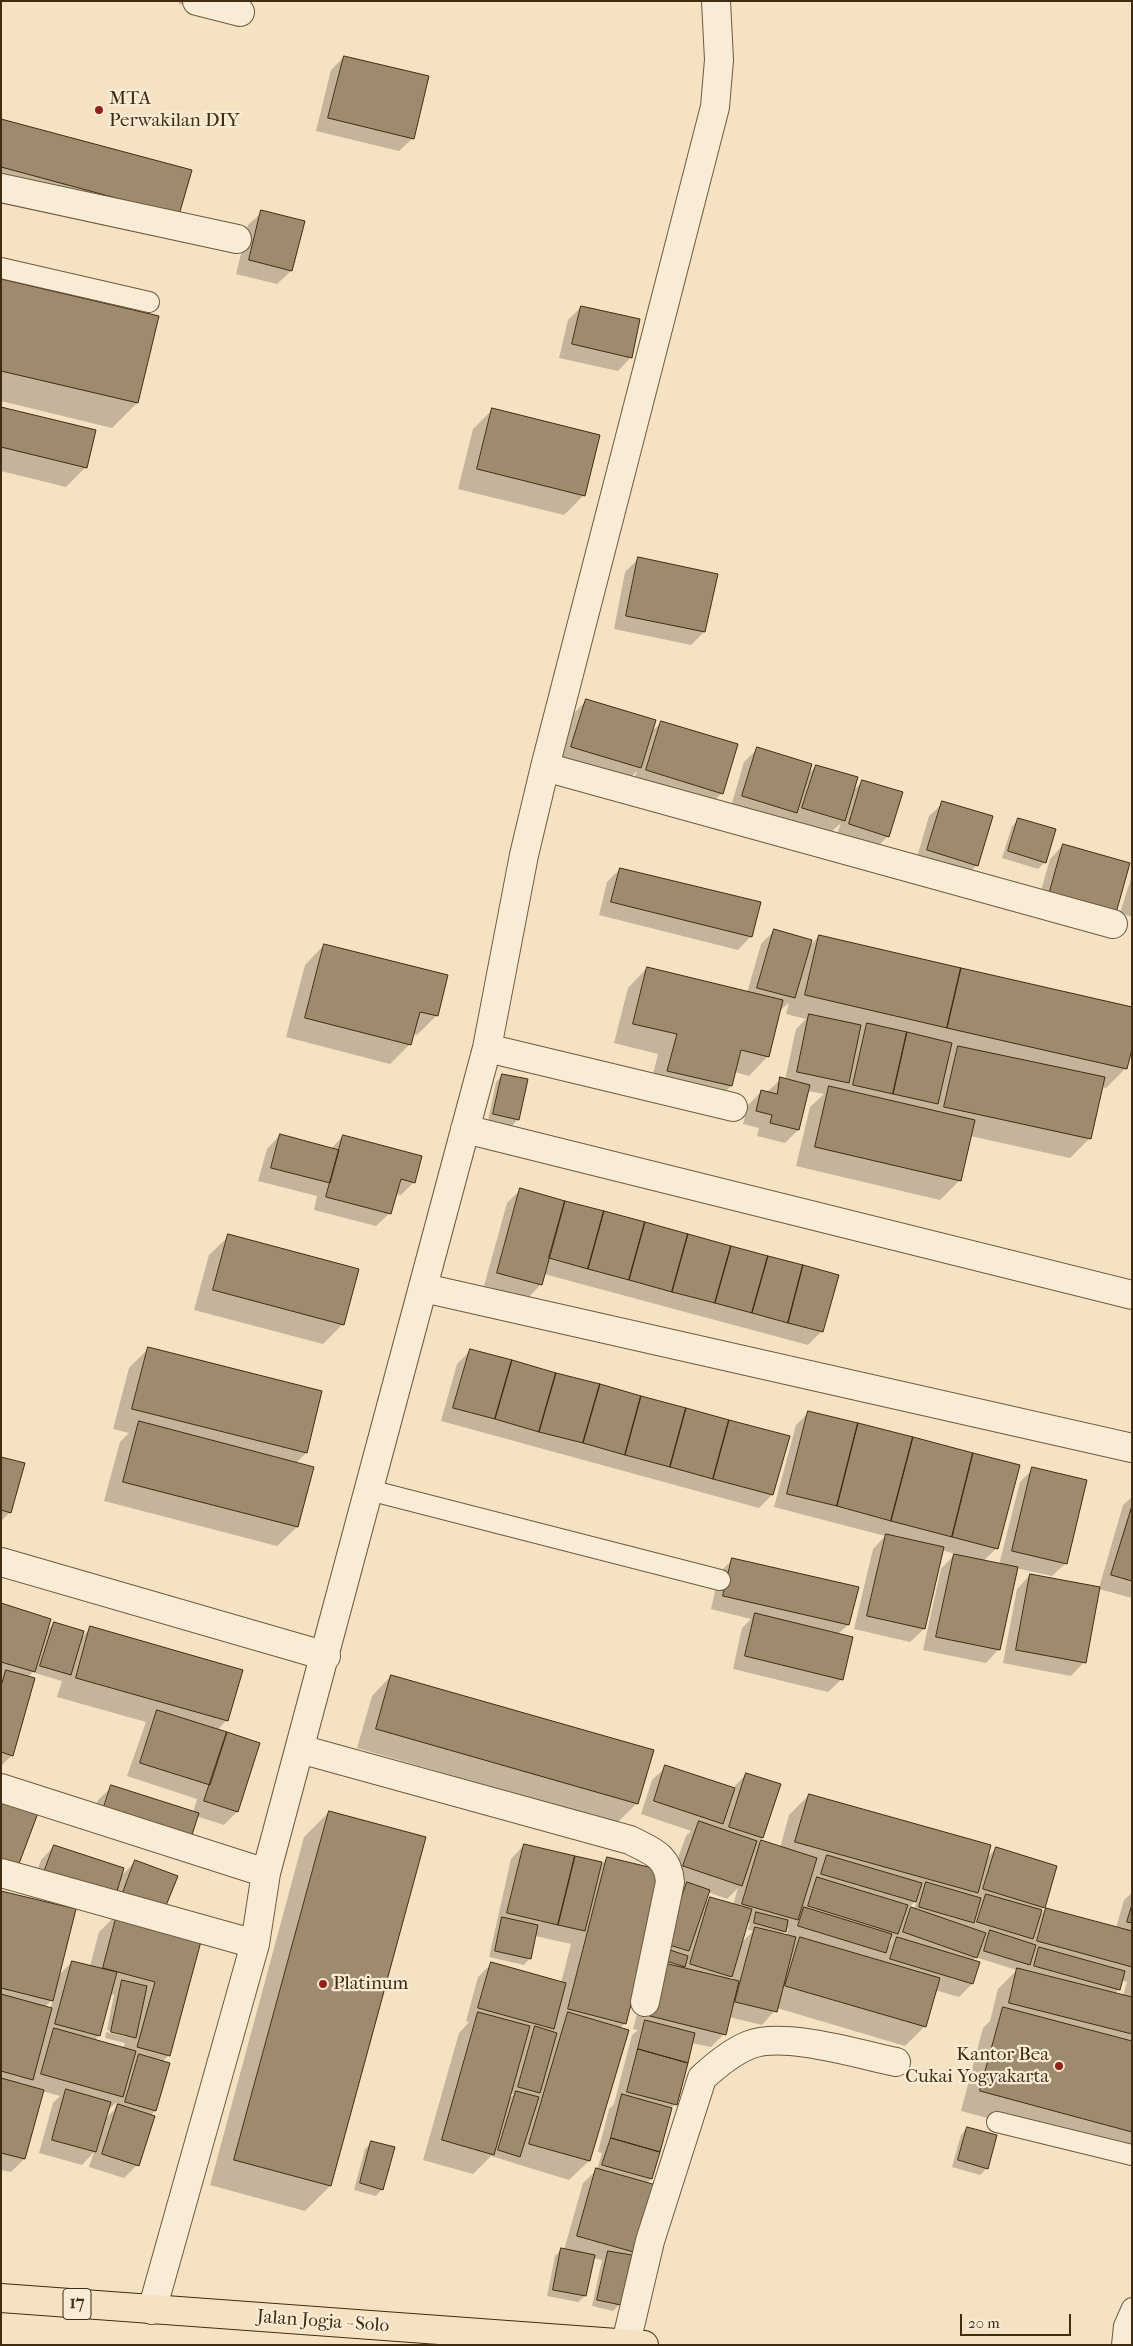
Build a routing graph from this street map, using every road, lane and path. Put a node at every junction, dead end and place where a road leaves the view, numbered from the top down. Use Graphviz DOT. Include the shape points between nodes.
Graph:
graph roads {
  1 [pos="197,1"];
  2 [pos="716,1"];
  3 [pos="240,12"];
  4 [pos="1,188"];
  5 [pos="237,239"];
  6 [pos="1,268"];
  7 [pos="149,302"];
  8 [pos="545,767"];
  9 [pos="1113,924"];
  10 [pos="487,1048"];
  11 [pos="733,1107"];
  12 [pos="465,1129"];
  13 [pos="424,1288"];
  14 [pos="1132,1295"];
  15 [pos="1132,1448"];
  16 [pos="369,1490"];
  17 [pos="1,1562"];
  18 [pos="720,1580"];
  19 [pos="326,1656"];
  20 [pos="300,1749"];
  21 [pos="1,1788"];
  22 [pos="1,1873"];
  23 [pos="266,1873"];
  24 [pos="255,1944"];
  25 [pos="645,2002"];
  26 [pos="896,2062"];
  27 [pos="996,2122"];
  28 [pos="1132,2155"];
  29 [pos="1,2298"];
  30 [pos="1132,2308"];
  31 [pos="152,2310"];
  32 [pos="635,2344"];
  33 [pos="1122,2345"];
  1 -- 3 [label="street"];
  2 -- 8 [label="street" via="719,60 715,107"];
  4 -- 5 [label="street"];
  6 -- 7 [label="lane"];
  8 -- 9 [label="street"];
  8 -- 10 [label="street" via="524,855"];
  10 -- 11 [label="street"];
  10 -- 12 [label="street"];
  12 -- 13 [label="street"];
  12 -- 14 [label="street"];
  13 -- 15 [label="street"];
  13 -- 16 [label="street"];
  16 -- 18 [label="lane"];
  16 -- 19 [label="street"];
  17 -- 19 [label="street"];
  19 -- 20 [label="street"];
  20 -- 23 [label="street"];
  20 -- 25 [label="street" via="630,1840 657,1854 669,1868 670,1882"];
  21 -- 23 [label="street"];
  22 -- 24 [label="street"];
  23 -- 24 [label="street"];
  24 -- 31 [label="street"];
  26 -- 32 [label="street" via="788,2040 750,2044 720,2062 702,2078 650,2241"];
  27 -- 28 [label="lane"];
  29 -- 31 [label="highway, Jalan Jogja - Solo / 17"];
  30 -- 33 [label="lane" via="1124,2326"];
  31 -- 32 [label="highway, Jalan Jogja - Solo / 17"];
}
